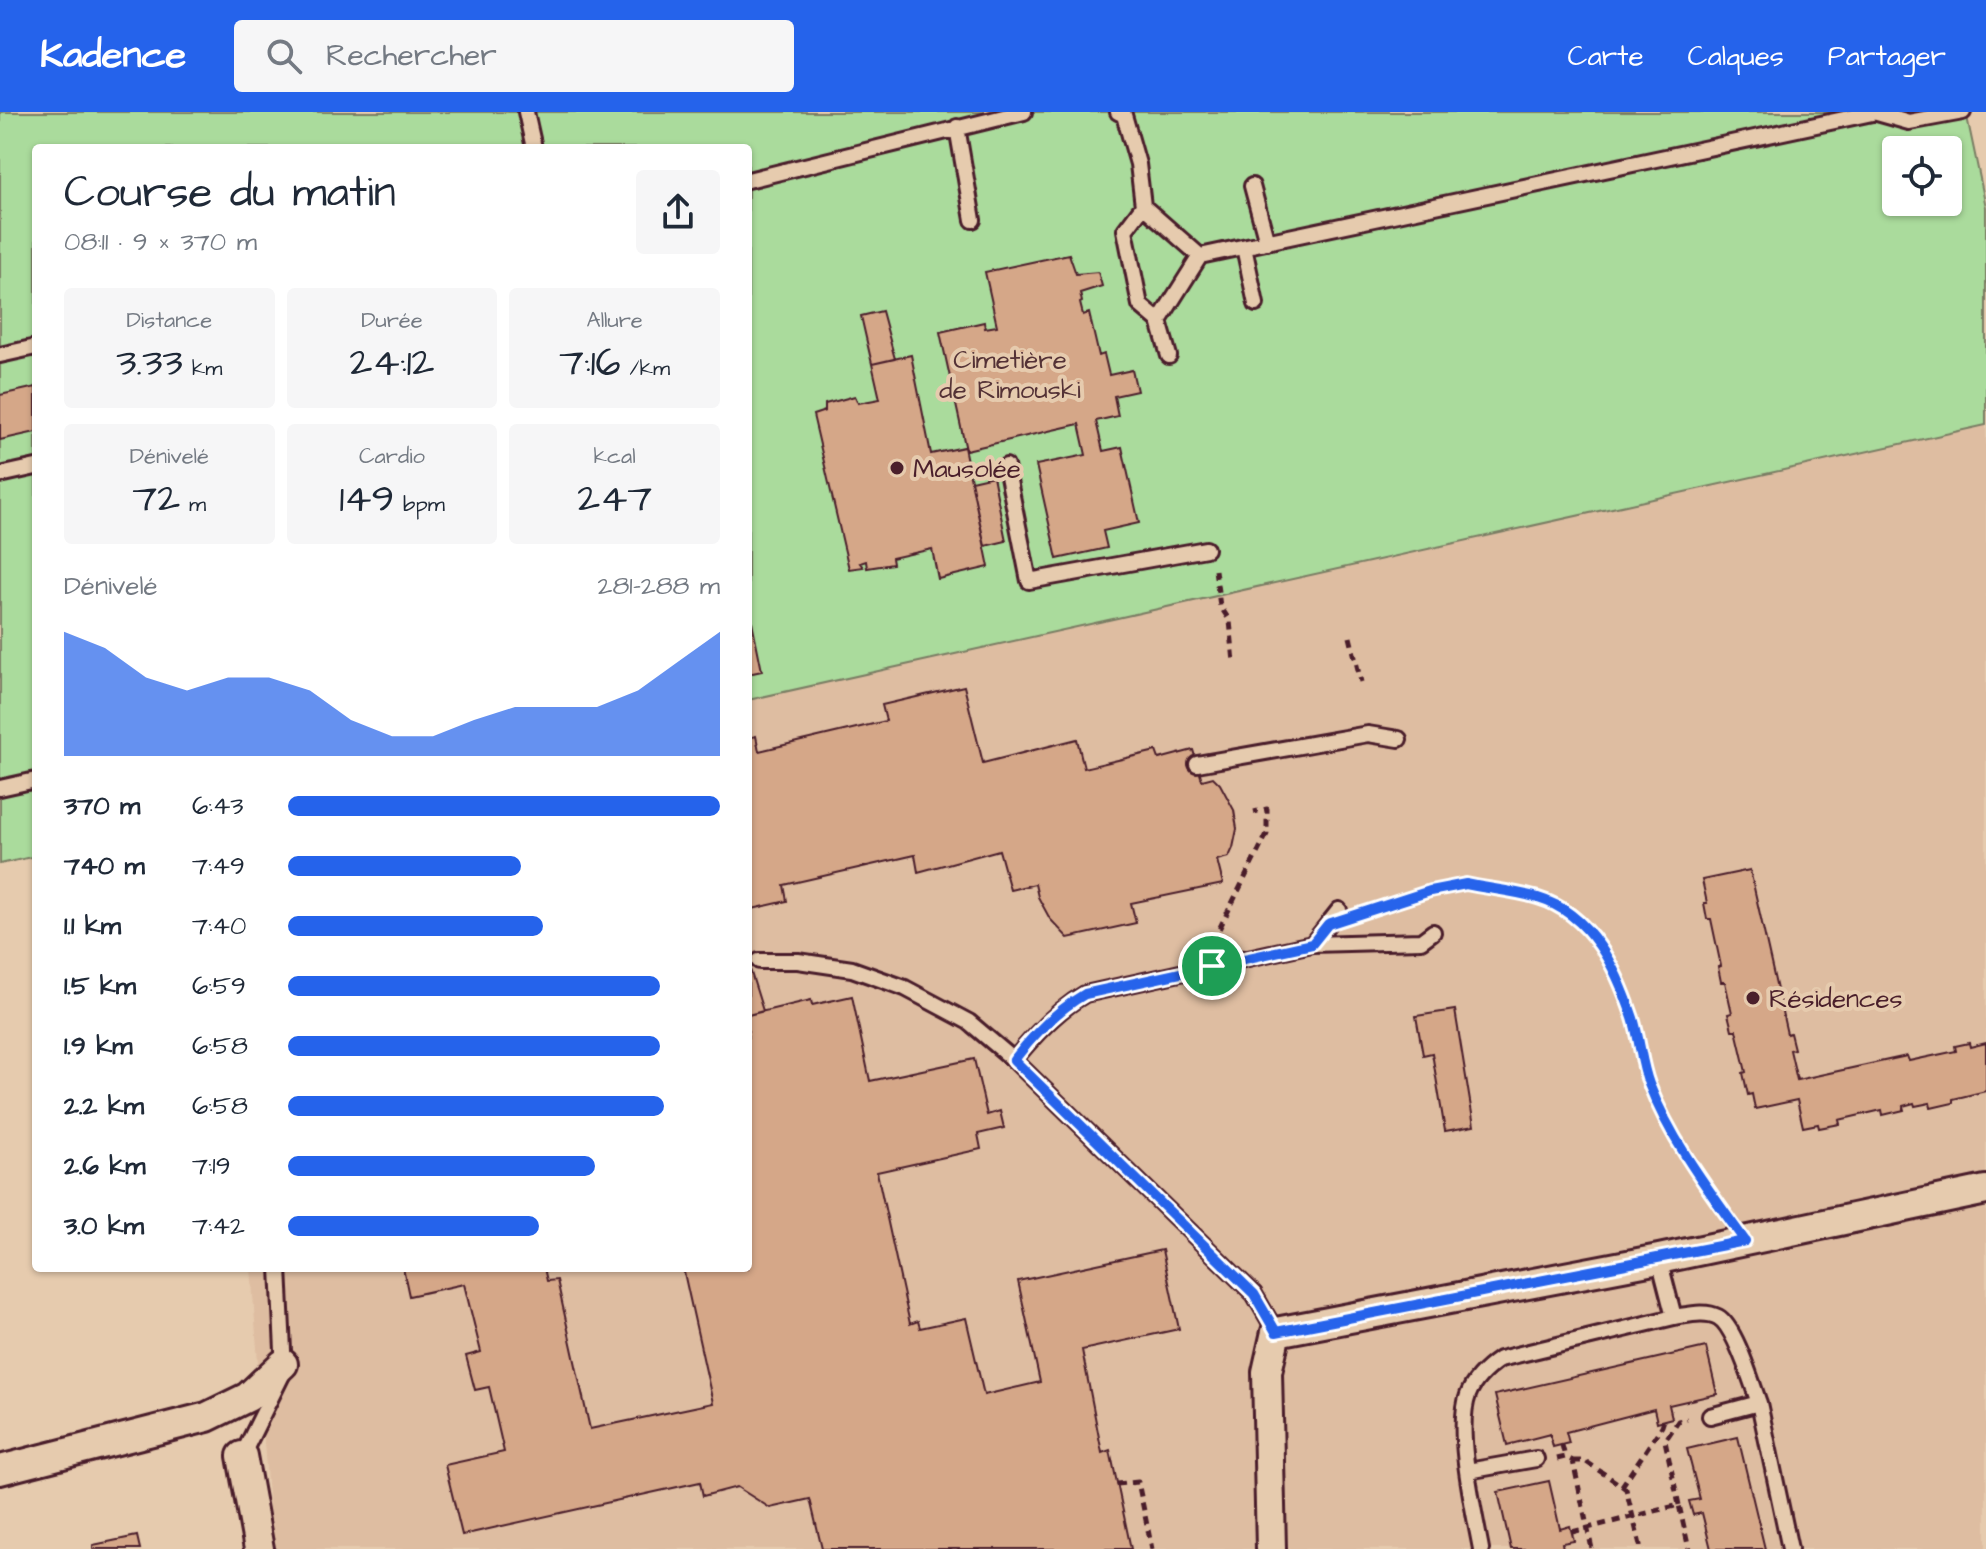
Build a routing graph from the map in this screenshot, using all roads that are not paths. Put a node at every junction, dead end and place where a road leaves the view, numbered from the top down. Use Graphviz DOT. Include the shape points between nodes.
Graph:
graph roads {
  1 [pos="526,112"];
  2 [pos="1024,112"];
  3 [pos="1118,112"];
  4 [pos="1877,112"];
  5 [pos="1963,112"];
  6 [pos="957,127"];
  7 [pos="533,144"];
  8 [pos="752,179"];
  9 [pos="1252,186"];
  10 [pos="1143,206"];
  11 [pos="973,220"];
  12 [pos="1267,242"];
  13 [pos="1244,247"];
  14 [pos="1200,256"];
  15 [pos="1256,304"];
  16 [pos="1159,321"];
  17 [pos="32,348"];
  18 [pos="0,355"];
  19 [pos="1169,356"];
  20 [pos="1006,466"];
  21 [pos="32,468"];
  22 [pos="0,475"];
  23 [pos="1210,555"];
  24 [pos="1399,739"];
  25 [pos="1197,764"];
  26 [pos="32,781"];
  27 [pos="0,788"];
  28 [pos="1339,910"];
  29 [pos="1433,932"];
  30 [pos="1312,944"];
  31 [pos="759,961"];
  32 [pos="1014,1060"];
  33 [pos="1986,1190"];
  34 [pos="1659,1259"];
  35 [pos="279,1272"];
  36 [pos="1674,1317"];
  37 [pos="1276,1332"];
  38 [pos="283,1364"];
  39 [pos="1759,1403"];
  40 [pos="1710,1416"];
  41 [pos="242,1456"];
  42 [pos="1536,1459"];
  43 [pos="0,1470"];
  44 [pos="1468,1471"];
  45 [pos="259,1549"];
  46 [pos="1271,1549"];
  47 [pos="1481,1549"];
  48 [pos="1790,1549"];
  1 -- 7 [label="lane"];
  2 -- 6 [label="lane"];
  3 -- 10 [label="lane" via="1124,115 1138,164"];
  4 -- 5 [label="lane" via="1909,122"];
  4 -- 12 [label="lane"];
  6 -- 8 [label="lane"];
  6 -- 11 [label="lane"];
  9 -- 12 [label="lane"];
  10 -- 14 [label="lane"];
  10 -- 16 [label="lane" via="1125,230 1140,305"];
  12 -- 13 [label="lane"];
  13 -- 14 [label="lane"];
  13 -- 15 [label="lane"];
  14 -- 16 [label="lane"];
  16 -- 19 [label="lane"];
  17 -- 18 [label="lane"];
  20 -- 23 [label="lane" via="1029,581"];
  21 -- 22 [label="lane"];
  24 -- 25 [label="lane" via="1368,734"];
  26 -- 27 [label="lane"];
  28 -- 30 [label="lane"];
  29 -- 30 [label="lane" via="1421,941"];
  30 -- 32 [label="lane" via="1085,994 1067,1004"];
  31 -- 32 [label="lane" via="852,969 905,988 969,1022"];
  32 -- 37 [label="lane" via="1254,1294"];
  33 -- 34 [label="street"];
  34 -- 36 [label="lane"];
  34 -- 37 [label="street"];
  35 -- 38 [label="lane"];
  36 -- 39 [label="lane" via="1719,1317 1729,1329"];
  36 -- 44 [label="lane" via="1500,1359 1483,1371 1468,1395"];
  37 -- 46 [label="street" via="1267,1372"];
  38 -- 41 [label="lane"];
  38 -- 43 [label="street" via="248,1397 207,1417"];
  39 -- 40 [label="lane"];
  39 -- 48 [label="lane"];
  41 -- 45 [label="street"];
  42 -- 44 [label="lane"];
  44 -- 47 [label="lane"];
}
